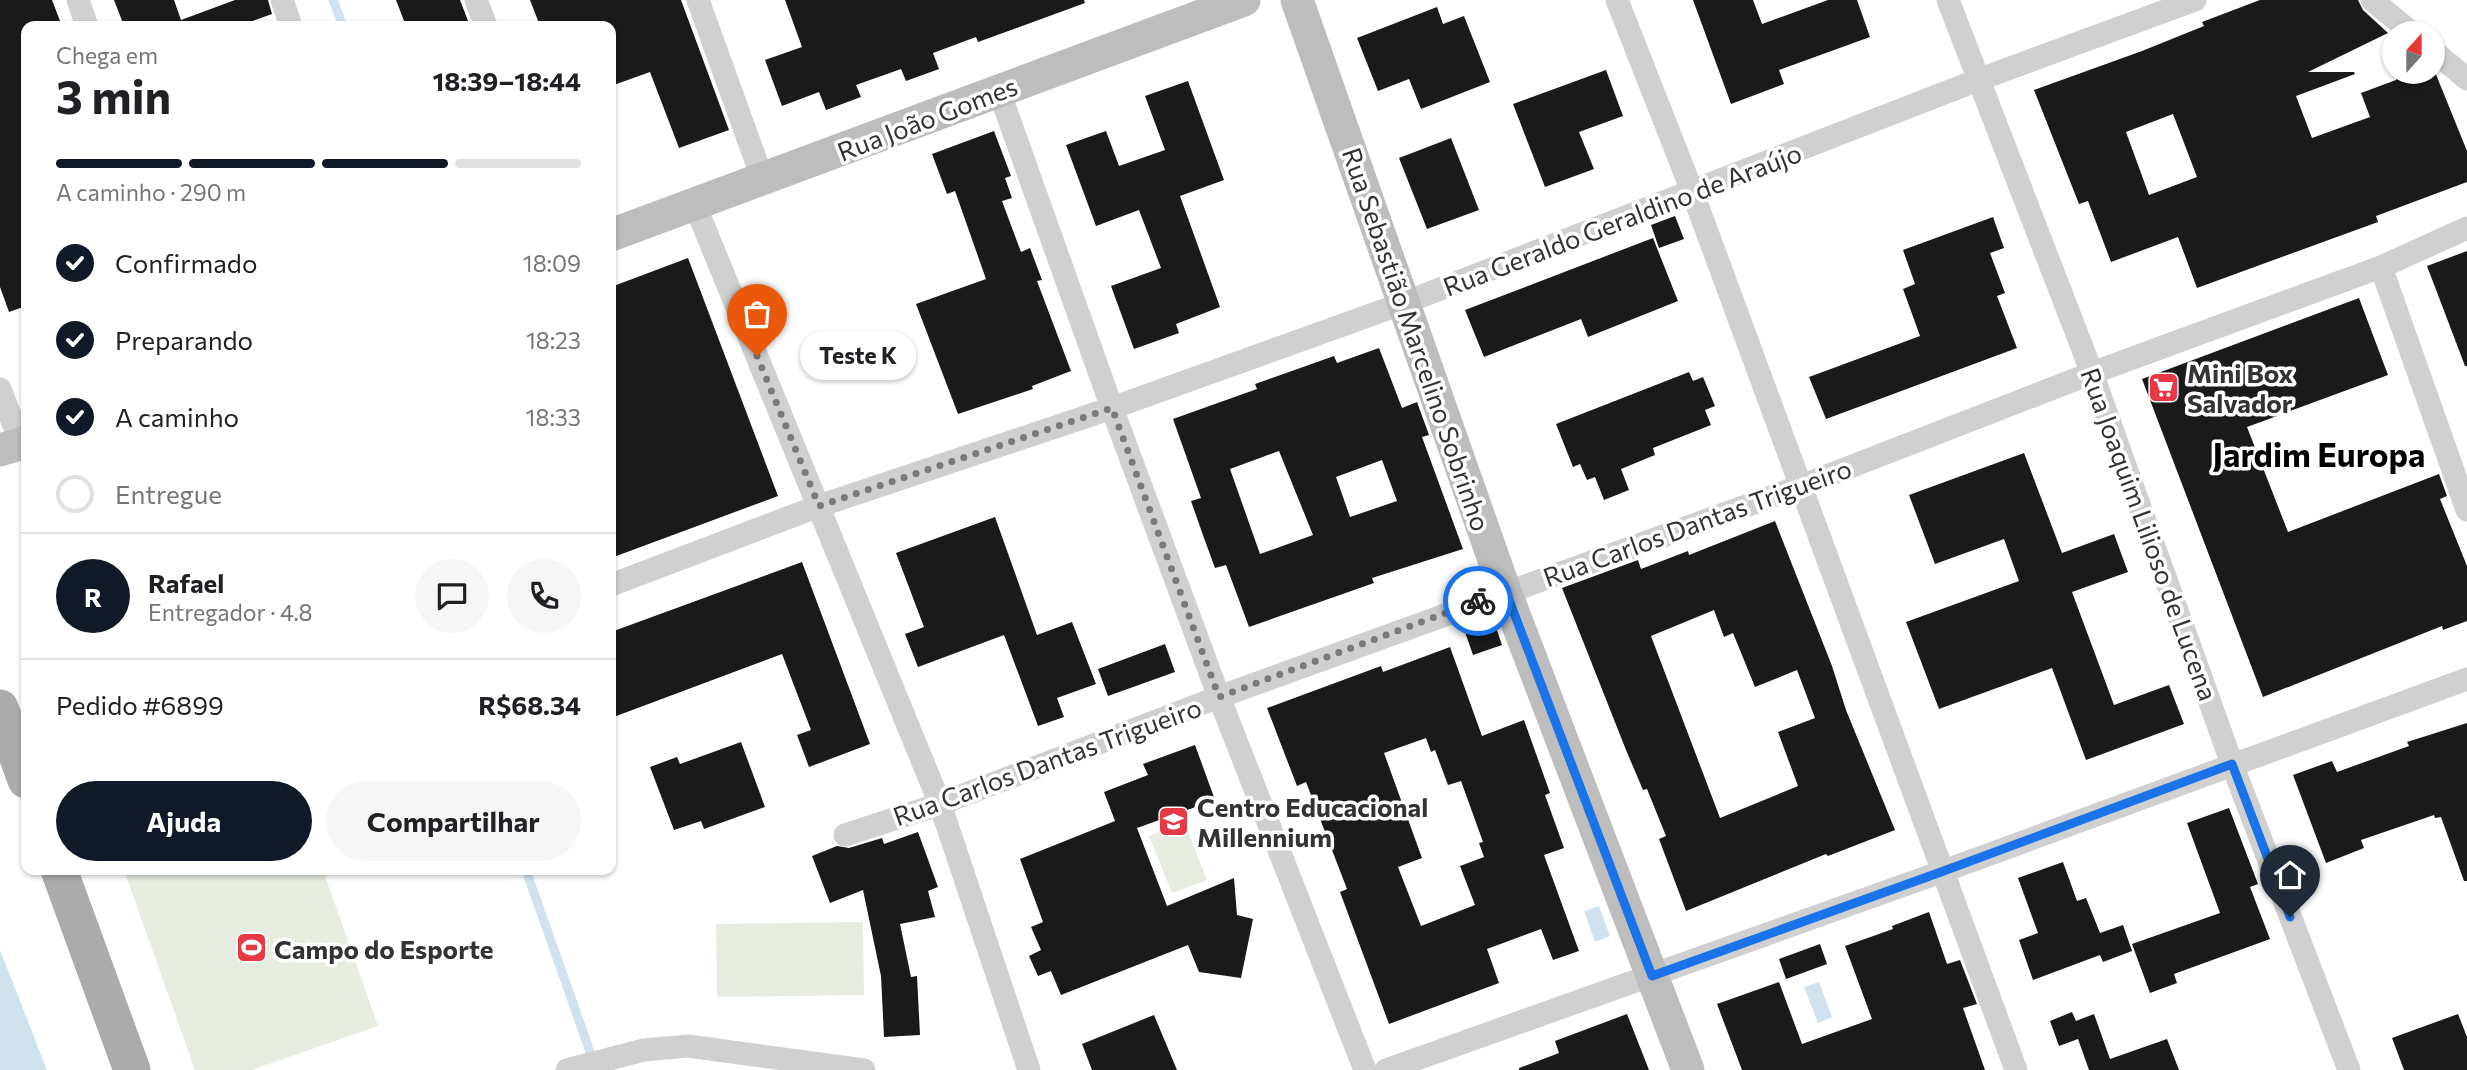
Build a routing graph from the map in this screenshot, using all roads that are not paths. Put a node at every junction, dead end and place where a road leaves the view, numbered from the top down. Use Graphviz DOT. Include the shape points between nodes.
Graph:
graph roads {
  1 [pos="78,0"];
  2 [pos="282,0"];
  3 [pos="476,0"];
  4 [pos="698,0"];
  5 [pos="1244,0"];
  6 [pos="1297,0"];
  7 [pos="1617,0"];
  8 [pos="1948,0"];
  9 [pos="2195,0"];
  10 [pos="2372,0"];
  11 [pos="1209,6"];
  12 [pos="85,21"];
  13 [pos="289,21"];
  14 [pos="484,21"];
  15 [pos="2397,21"];
  16 [pos="2445,61"];
  17 [pos="2467,79"];
  18 [pos="1978,80"];
  19 [pos="999,91"];
  20 [pos="764,180"];
  21 [pos="1692,191"];
  22 [pos="695,205"];
  23 [pos="2467,228"];
  24 [pos="616,233"];
  25 [pos="2381,267"];
  26 [pos="1405,303"];
  27 [pos="2092,373"];
  28 [pos="0,389"];
  29 [pos="1112,408"];
  30 [pos="16,446"];
  31 [pos="1801,486"];
  32 [pos="819,506"];
  33 [pos="2467,510"];
  34 [pos="616,583"];
  35 [pos="1506,592"];
  36 [pos="2467,679"];
  37 [pos="1219,697"];
  38 [pos="0,708"];
  39 [pos="2232,764"];
  40 [pos="21,766"];
  41 [pos="940,804"];
  42 [pos="845,835"];
  43 [pos="1941,872"];
  44 [pos="61,875"];
  45 [pos="1652,976"];
  46 [pos="574,1068"];
  47 [pos="132,1070"];
  48 [pos="864,1070"];
  49 [pos="1029,1070"];
  50 [pos="1365,1070"];
  51 [pos="1386,1070"];
  52 [pos="1688,1070"];
  53 [pos="2016,1070"];
  54 [pos="2349,1070"];
  1 -- 12 [label="street"];
  2 -- 13 [label="street"];
  3 -- 14 [label="street"];
  4 -- 20 [label="street"];
  5 -- 11 [label="street, Rua João Gomes"];
  6 -- 26 [label="street, Rua Sebastião Marcelino Sobrinho"];
  7 -- 21 [label="street"];
  8 -- 18 [label="street, Rua Joaquim Lilioso de Lucena"];
  9 -- 18 [label="street, Rua Geraldo Geraldino de Araújo"];
  10 -- 15 [label="street"];
  11 -- 19 [label="street, Rua João Gomes"];
  16 -- 17 [label="street"];
  18 -- 21 [label="street, Rua Geraldo Geraldino de Araújo"];
  18 -- 27 [label="street, Rua Joaquim Lilioso de Lucena"];
  19 -- 20 [label="street, Rua João Gomes"];
  19 -- 29 [label="street"];
  20 -- 22 [label="street, Rua João Gomes"];
  21 -- 26 [label="street, Rua Geraldo Geraldino de Araújo"];
  21 -- 31 [label="street"];
  22 -- 24 [label="street, Rua João Gomes"];
  22 -- 32 [label="street"];
  23 -- 25 [label="street, Rua Carlos Dantas Trigueiro"];
  25 -- 27 [label="street, Rua Carlos Dantas Trigueiro"];
  25 -- 33 [label="street"];
  26 -- 29 [label="street, Rua Geraldo Geraldino de Araújo"];
  26 -- 35 [label="street, Rua Sebastião Marcelino Sobrinho"];
  27 -- 31 [label="street, Rua Carlos Dantas Trigueiro"];
  27 -- 39 [label="street, Rua Joaquim Lilioso de Lucena"];
  28 -- 30 [label="street"];
  29 -- 32 [label="street, Rua Geraldo Geraldino de Araújo"];
  29 -- 37 [label="street"];
  31 -- 35 [label="street, Rua Carlos Dantas Trigueiro"];
  31 -- 43 [label="street"];
  32 -- 34 [label="street, Rua Geraldo Geraldino de Araújo"];
  32 -- 41 [label="street"];
  35 -- 37 [label="street, Rua Carlos Dantas Trigueiro"];
  35 -- 45 [label="street, Rua Sebastião Marcelino Sobrinho"];
  36 -- 39 [label="street"];
  37 -- 41 [label="street, Rua Carlos Dantas Trigueiro"];
  37 -- 50 [label="street"];
  38 -- 40 [label="main road"];
  39 -- 43 [label="street"];
  39 -- 54 [label="street, Rua Joaquim Lilioso de Lucena"];
  41 -- 42 [label="street, Rua Carlos Dantas Trigueiro"];
  41 -- 49 [label="street"];
  43 -- 45 [label="street"];
  43 -- 53 [label="street"];
  44 -- 47 [label="main road"];
  45 -- 51 [label="street"];
  45 -- 52 [label="street, Rua Sebastião Marcelino Sobrinho"];
  46 -- 48 [label="street" via="644,1050 688,1045"];
}
